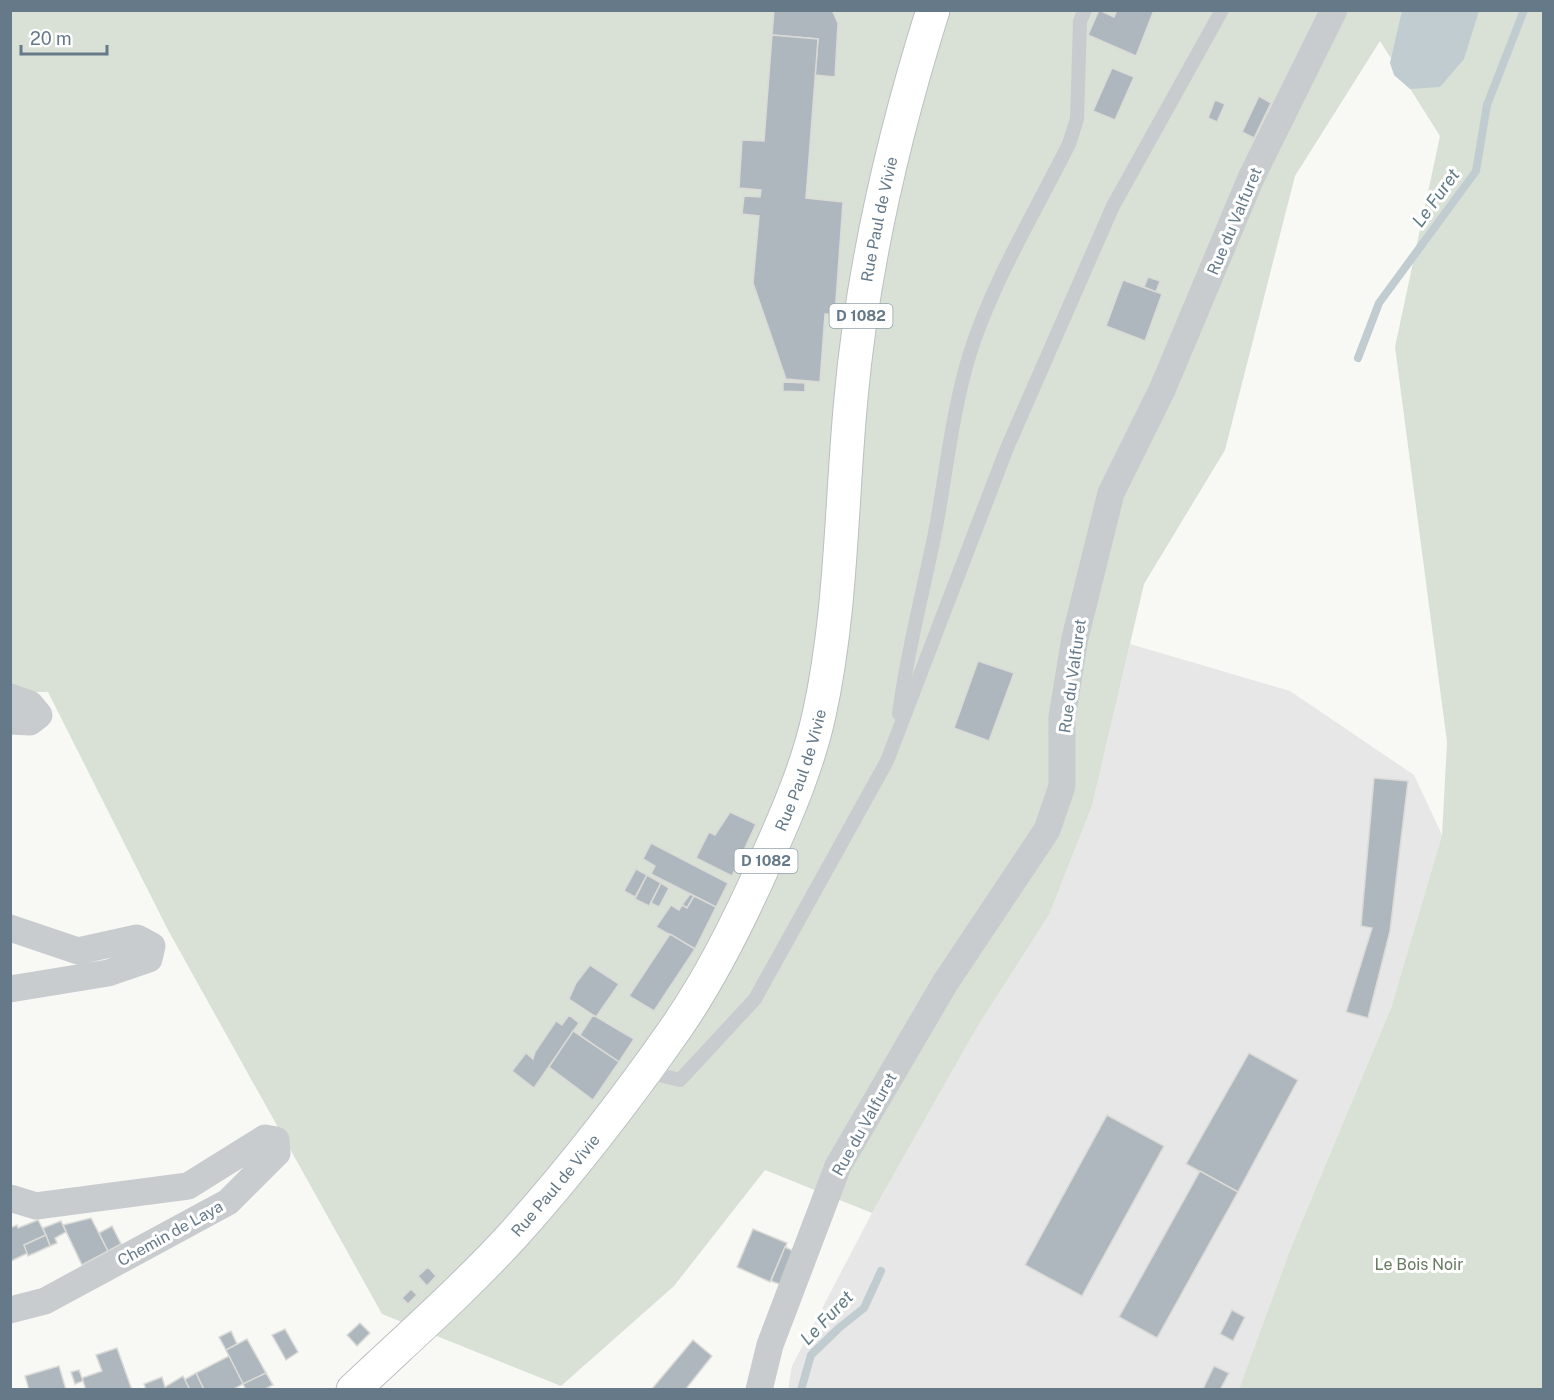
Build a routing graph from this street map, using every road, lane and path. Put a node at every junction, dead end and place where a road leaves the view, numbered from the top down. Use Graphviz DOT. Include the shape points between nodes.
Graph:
graph roads {
  1 [pos="933,10"];
  2 [pos="1085,10"];
  3 [pos="1222,10"];
  4 [pos="1334,10"];
  5 [pos="10,697"];
  6 [pos="10,721"];
  7 [pos="897,734"];
  8 [pos="10,928"];
  9 [pos="10,988"];
  10 [pos="643,1071"];
  11 [pos="10,1198"];
  12 [pos="10,1310"];
  13 [pos="353,1389"];
  14 [pos="759,1389"];
  1 -- 10 [label="main road, Rue Paul de Vivie / D 1082" via="874,231 851,398 832,628 818,718 799,781 745,907 679,1023"];
  2 -- 7 [label="lane" via="1080,21 1077,119 1072,136 994,293 970,353 904,677"];
  3 -- 7 [label="lane" via="1113,206 1007,448"];
  4 -- 14 [label="street, Rue du Valfuret" via="1251,178 1162,390 1111,493 1075,638 1062,717 1062,786 1047,831 945,983 838,1166 770,1345"];
  5 -- 6 [label="street" via="30,704 39,715 30,722"];
  7 -- 10 [label="lane" via="887,761 755,999 680,1080"];
  8 -- 9 [label="street" via="78,951 137,938 152,946 149,959 108,973"];
  10 -- 13 [label="main road, Rue Paul de Vivie / D 1082" via="514,1234"];
  11 -- 12 [label="street, Chemin de Laya" via="36,1206 188,1186 265,1138 276,1140 277,1153 228,1202 45,1301"];
}
